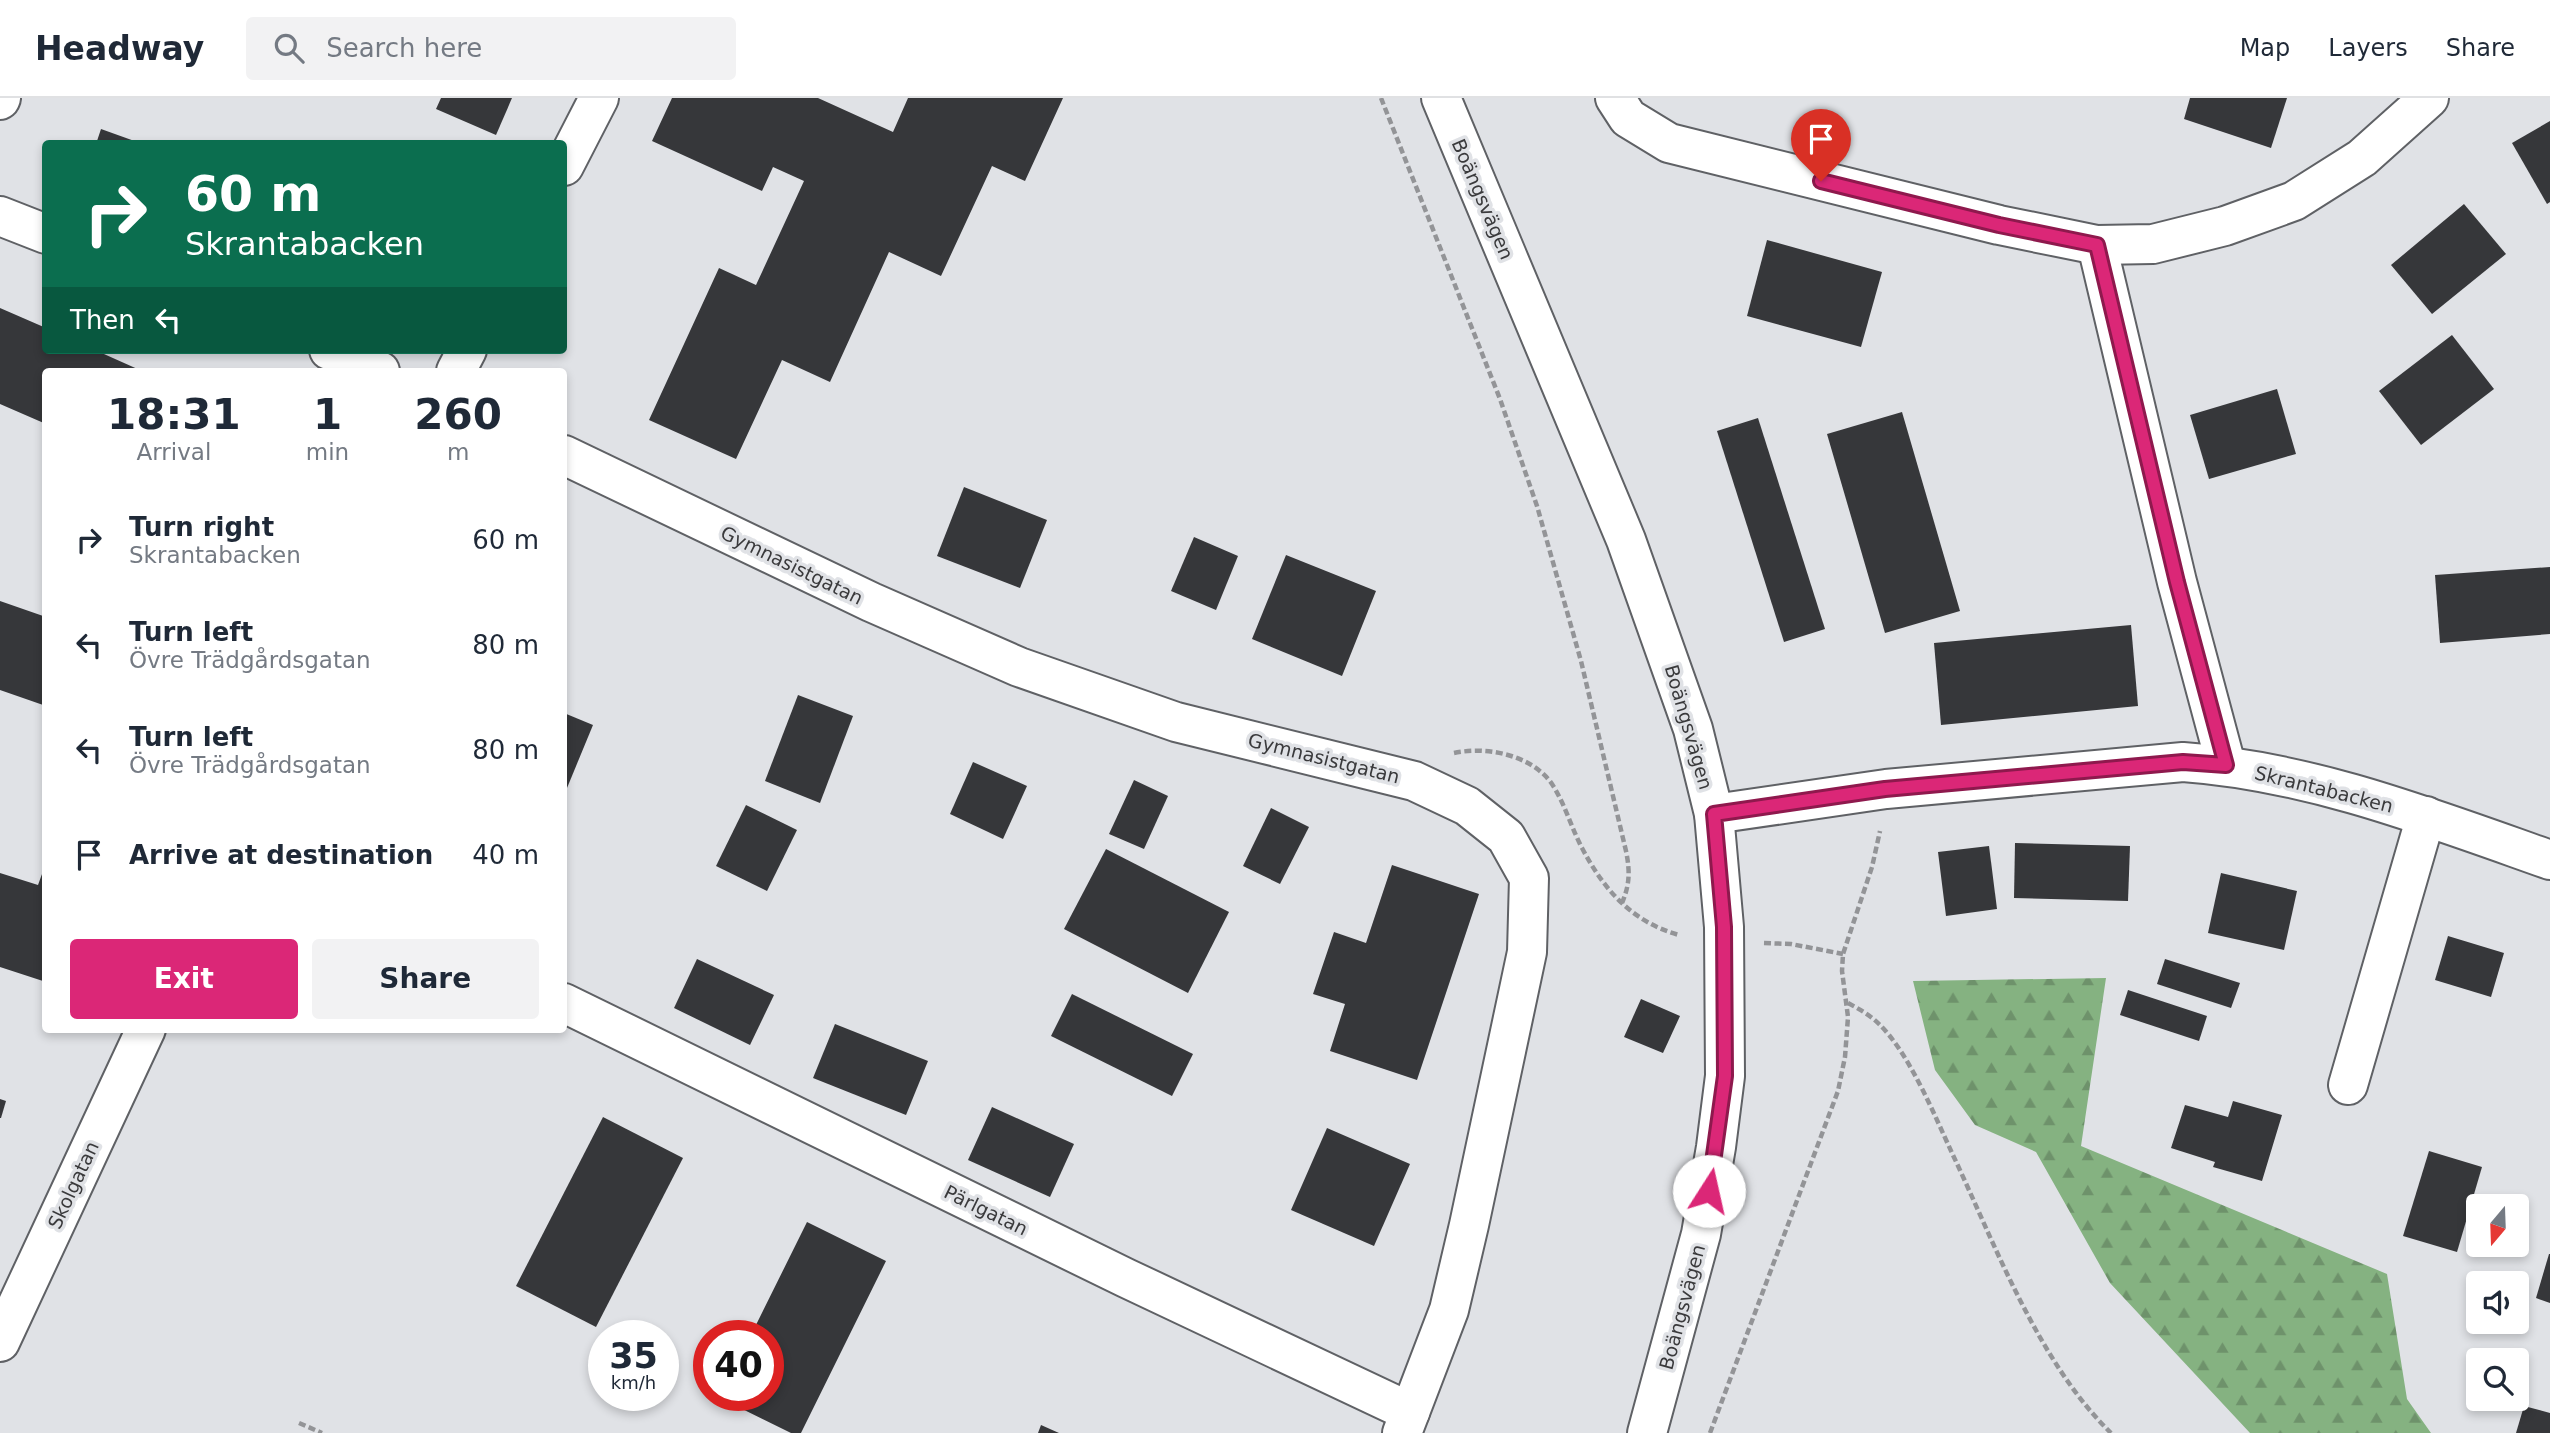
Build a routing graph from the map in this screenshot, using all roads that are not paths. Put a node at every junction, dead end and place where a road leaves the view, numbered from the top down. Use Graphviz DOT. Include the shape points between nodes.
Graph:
graph roads {
  1 [pos="600,98"];
  2 [pos="1441,98"];
  3 [pos="1615,98"];
  4 [pos="2429,98"];
  5 [pos="567,160"];
  6 [pos="0,216"];
  7 [pos="42,232"];
  8 [pos="2097,245"];
  9 [pos="339,354"];
  10 [pos="373,368"];
  11 [pos="567,456"];
  12 [pos="2226,765"];
  13 [pos="1714,814"];
  14 [pos="2426,816"];
  15 [pos="2550,860"];
  16 [pos="567,1004"];
  17 [pos="144,1033"];
  18 [pos="2348,1086"];
  19 [pos="0,1342"];
  20 [pos="1406,1423"];
  21 [pos="1647,1433"];
  1 -- 5 [label="street"];
  2 -- 13 [label="street, Boängsvägen" via="1626,540 1693,729"];
  3 -- 8 [label="street" via="1629,118 1669,143"];
  4 -- 8 [label="street" via="2362,158 2294,201 2225,226 2153,244"];
  6 -- 7 [label="street"];
  8 -- 12 [label="street"];
  9 -- 10 [label="street"];
  11 -- 20 [label="street, Gymnasistgatan" via="871,602 1019,667 1176,722 1414,780 1467,806 1506,837 1529,878 1527,953 1449,1310"];
  12 -- 13 [label="street, Skrantabacken" via="2183,762 1885,789"];
  12 -- 14 [label="street, Skrantabacken" via="2375,799"];
  13 -- 21 [label="street, Boängsvägen" via="1724,927 1725,1076 1701,1234"];
  14 -- 15 [label="street, Skrantabacken"];
  14 -- 18 [label="street"];
  16 -- 20 [label="street, Pärlgatan" via="1126,1278"];
  17 -- 19 [label="street, Skolgatan"];
}
